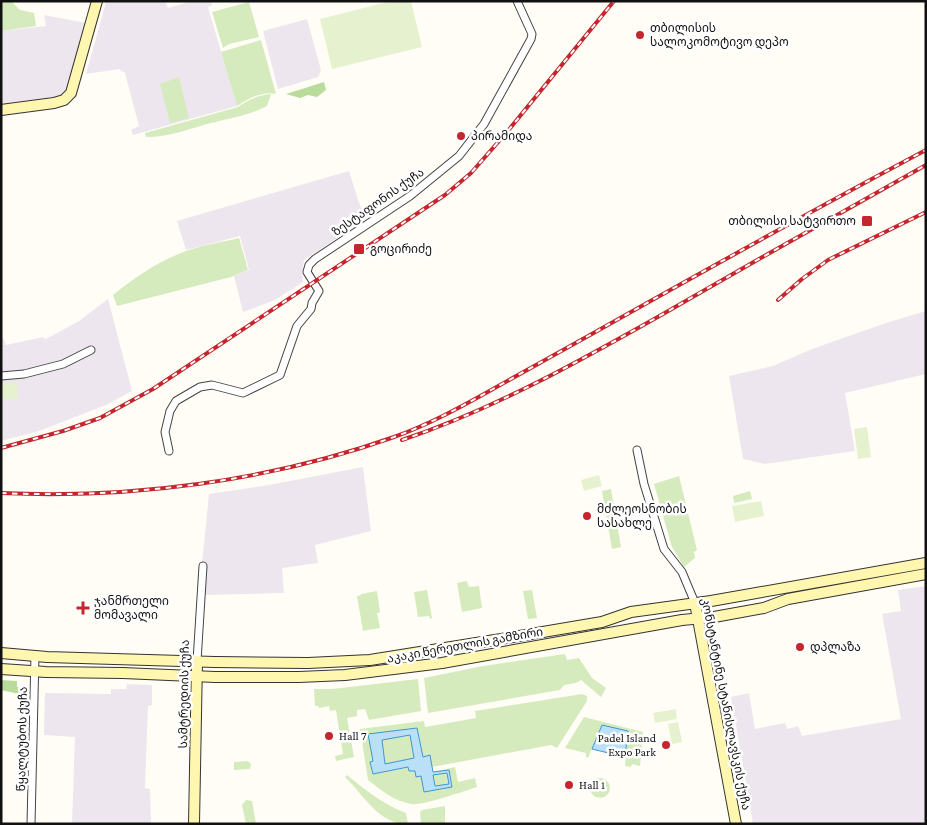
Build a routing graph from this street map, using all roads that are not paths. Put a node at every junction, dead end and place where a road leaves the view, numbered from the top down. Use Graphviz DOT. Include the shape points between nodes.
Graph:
graph roads {
  1 [pos="97,1"];
  2 [pos="517,1"];
  3 [pos="1,110"];
  4 [pos="91,350"];
  5 [pos="1,376"];
  6 [pos="637,450"];
  7 [pos="169,451"];
  8 [pos="926,562"];
  9 [pos="203,566"];
  10 [pos="926,574"];
  11 [pos="695,602"];
  12 [pos="698,618"];
  13 [pos="1,653"];
  14 [pos="35,655"];
  15 [pos="197,661"];
  16 [pos="1,669"];
  17 [pos="35,671"];
  18 [pos="196,677"];
  19 [pos="32,824"];
  20 [pos="194,824"];
  21 [pos="736,824"];
  1 -- 3 [label="main road" via="71,93 64,100"];
  2 -- 7 [label="street, ზესტაფონის ქუჩა" via="532,34 531,39 484,124 459,156 410,196 309,265 307,272 318,291 311,309 297,326 280,375 243,393 212,385 200,387 176,401 165,432"];
  4 -- 5 [label="street" via="63,364"];
  6 -- 11 [label="street, კონსტანტინე სტანისლავსკის ქუჩა" via="664,549 682,572"];
  8 -- 11 [label="main road, აკაკი წერეთლის გამზირი"];
  9 -- 15 [label="street, სამტრედიის ქუჩა"];
  10 -- 12 [label="main road, აკაკი წერეთლის გამზირი" via="788,599 764,608"];
  11 -- 12 [label="main road, კონსტანტინე სტანისლავსკის ქუჩა"];
  11 -- 15 [label="main road, აკაკი წერეთლის გამზირი" via="632,612 602,622 370,660 308,663"];
  12 -- 18 [label="main road, აკაკი წერეთლის გამზირი" via="382,672 300,677"];
  12 -- 21 [label="main road, კონსტანტინე სტანისლავსკის ქუჩა"];
  13 -- 14 [label="main road, აკაკი წერეთლის გამზირი"];
  14 -- 15 [label="main road, აკაკი წერეთლის გამზირი"];
  14 -- 17 [label="street, წყალტუბოს ქუჩა"];
  15 -- 18 [label="main road, სამტრედიის ქუჩა"];
  16 -- 17 [label="main road, აკაკი წერეთლის გამზირი"];
  17 -- 18 [label="main road, აკაკი წერეთლის გამზირი"];
  17 -- 19 [label="street, წყალტუბოს ქუჩა"];
  18 -- 20 [label="main road, სამტრედიის ქუჩა"];
}
